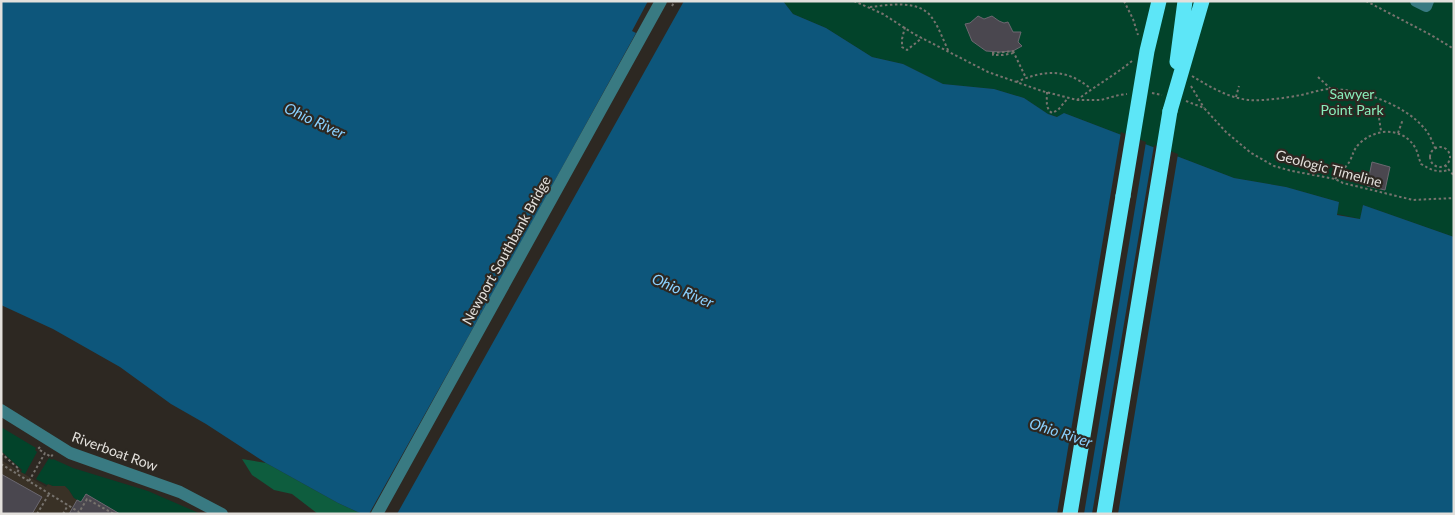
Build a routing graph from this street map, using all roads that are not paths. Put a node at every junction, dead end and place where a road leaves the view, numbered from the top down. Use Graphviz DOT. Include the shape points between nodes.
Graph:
graph roads {
  1 [pos="662,1"];
  2 [pos="1151,1"];
  3 [pos="1158,1"];
  4 [pos="1185,1"];
  5 [pos="1202,1"];
  6 [pos="1416,1"];
  7 [pos="1428,1"];
  8 [pos="1141,55"];
  9 [pos="1170,110"];
  10 [pos="1,410"];
  11 [pos="222,514"];
  12 [pos="377,514"];
  13 [pos="1070,514"];
  14 [pos="1104,514"];
  1 -- 12 [label="street, Newport Southbank Bridge"];
  2 -- 8 [label="highway, bridge"];
  3 -- 8 [label="highway, bridge"];
  4 -- 9 [label="highway, bridge"];
  5 -- 9 [label="highway, bridge"];
  6 -- 7 [label="street" via="1426,6"];
  8 -- 13 [label="highway, bridge"];
  9 -- 14 [label="highway"];
  10 -- 11 [label="street, Riverboat Row" via="70,453 180,492"];
}
